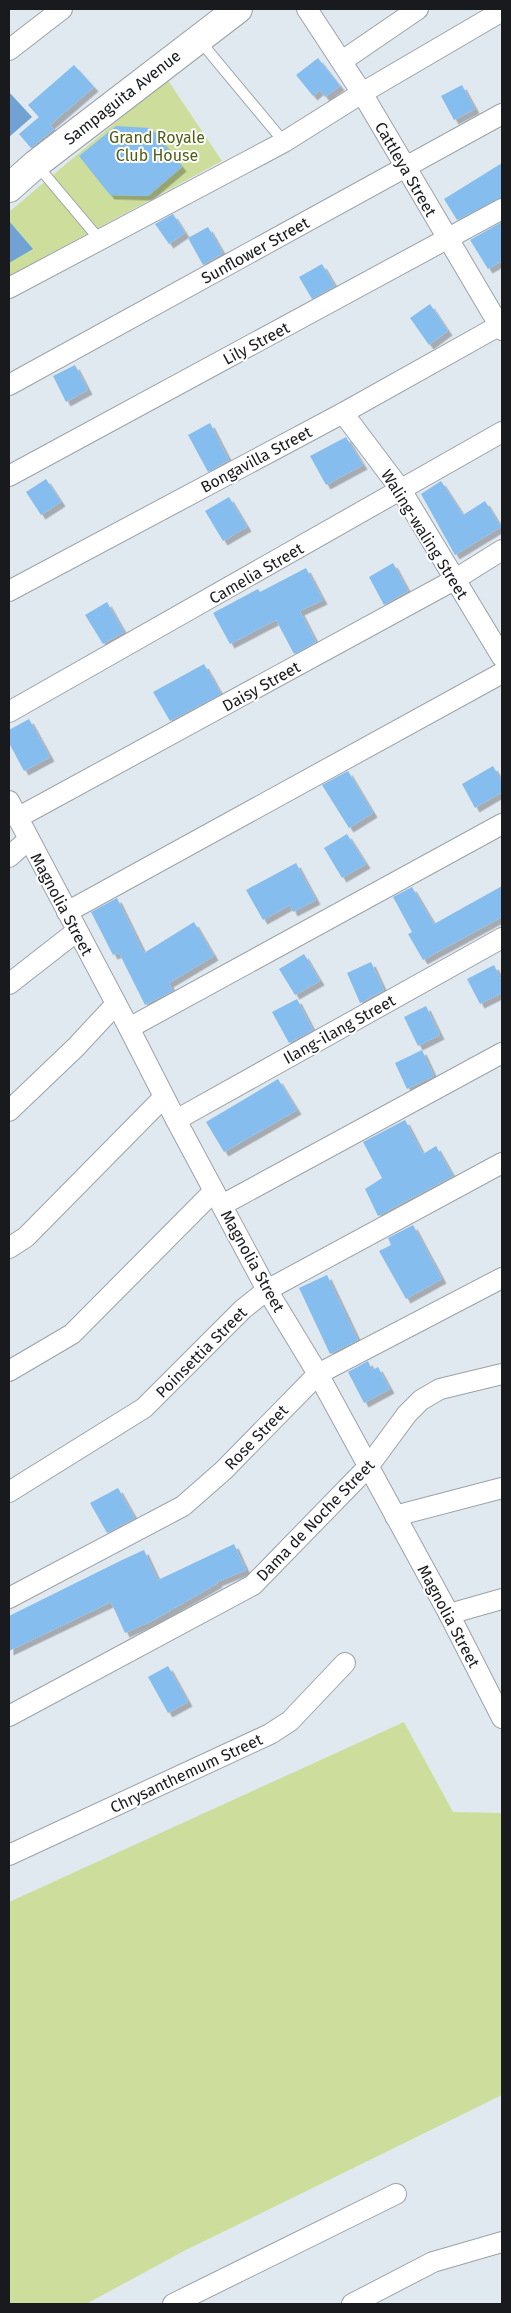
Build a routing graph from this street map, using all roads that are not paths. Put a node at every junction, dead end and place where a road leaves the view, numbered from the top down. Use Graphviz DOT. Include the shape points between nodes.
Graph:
graph roads {
  1 [pos="62,9"];
  2 [pos="238,9"];
  3 [pos="307,9"];
  4 [pos="418,9"];
  5 [pos="502,12"];
  6 [pos="198,38"];
  7 [pos="9,50"];
  8 [pos="342,61"];
  9 [pos="362,93"];
  10 [pos="502,114"];
  11 [pos="284,142"];
  12 [pos="36,164"];
  13 [pos="405,168"];
  14 [pos="9,188"];
  15 [pos="502,209"];
  16 [pos="100,240"];
  17 [pos="448,240"];
  18 [pos="9,288"];
  19 [pos="501,327"];
  20 [pos="9,385"];
  21 [pos="343,413"];
  22 [pos="502,432"];
  23 [pos="9,476"];
  24 [pos="401,490"];
  25 [pos="502,550"];
  26 [pos="454,580"];
  27 [pos="9,591"];
  28 [pos="502,657"];
  29 [pos="502,673"];
  30 [pos="9,712"];
  31 [pos="13,810"];
  32 [pos="502,824"];
  33 [pos="28,840"];
  34 [pos="9,857"];
  35 [pos="67,912"];
  36 [pos="77,931"];
  37 [pos="502,938"];
  38 [pos="9,984"];
  39 [pos="116,1004"];
  40 [pos="130,1028"];
  41 [pos="502,1052"];
  42 [pos="164,1097"];
  43 [pos="9,1111"];
  44 [pos="176,1120"];
  45 [pos="502,1162"];
  46 [pos="218,1198"];
  47 [pos="9,1248"];
  48 [pos="502,1278"];
  49 [pos="267,1290"];
  50 [pos="9,1371"];
  51 [pos="318,1374"];
  52 [pos="502,1374"];
  53 [pos="368,1467"];
  54 [pos="502,1488"];
  55 [pos="9,1492"];
  56 [pos="395,1516"];
  57 [pos="9,1598"];
  58 [pos="502,1599"];
  59 [pos="449,1614"];
  60 [pos="345,1663"];
  61 [pos="499,1707"];
  62 [pos="9,1716"];
  63 [pos="9,1855"];
  64 [pos="396,2194"];
  65 [pos="502,2242"];
  66 [pos="175,2304"];
  67 [pos="352,2304"];
  1 -- 7 [label="street"];
  2 -- 6 [label="main road, Sampaguita Avenue"];
  3 -- 8 [label="street, Cattleya Street"];
  4 -- 8 [label="street"];
  5 -- 9 [label="street"];
  6 -- 11 [label="lane"];
  6 -- 12 [label="main road, Sampaguita Avenue"];
  8 -- 9 [label="street, Cattleya Street"];
  9 -- 11 [label="street"];
  9 -- 13 [label="street, Cattleya Street"];
  10 -- 13 [label="street, Sunflower Street"];
  11 -- 16 [label="street"];
  12 -- 14 [label="main road, Sampaguita Avenue"];
  12 -- 16 [label="lane"];
  13 -- 17 [label="street, Cattleya Street"];
  13 -- 20 [label="street, Sunflower Street"];
  15 -- 17 [label="street, Lily Street"];
  16 -- 18 [label="street"];
  17 -- 19 [label="street, Cattleya Street"];
  17 -- 23 [label="street, Lily Street"];
  19 -- 21 [label="street, Bongavilla Street"];
  21 -- 24 [label="street, Waling-waling Street"];
  21 -- 27 [label="street, Bongavilla Street"];
  22 -- 24 [label="street, Camelia Street"];
  24 -- 26 [label="street, Waling-waling Street"];
  24 -- 30 [label="street, Camelia Street"];
  25 -- 26 [label="street, Daisy Street"];
  26 -- 28 [label="street, Waling-waling Street"];
  26 -- 31 [label="street, Daisy Street"];
  29 -- 35 [label="street"];
  31 -- 33 [label="street, Magnolia Street"];
  32 -- 40 [label="street"];
  33 -- 34 [label="street"];
  33 -- 35 [label="street, Magnolia Street"];
  35 -- 36 [label="street, Magnolia Street"];
  36 -- 38 [label="street"];
  36 -- 39 [label="street, Magnolia Street"];
  37 -- 44 [label="street, Ilang-ilang Street"];
  39 -- 40 [label="street, Magnolia Street"];
  39 -- 43 [label="street"];
  40 -- 42 [label="street, Magnolia Street"];
  41 -- 46 [label="street"];
  42 -- 44 [label="street, Magnolia Street"];
  42 -- 47 [label="street" via="26,1237"];
  44 -- 46 [label="street, Magnolia Street"];
  45 -- 49 [label="street, Poinsettia Street"];
  46 -- 49 [label="street, Magnolia Street"];
  46 -- 50 [label="street" via="72,1334"];
  48 -- 51 [label="street, Rose Street"];
  49 -- 51 [label="street, Magnolia Street"];
  49 -- 55 [label="street, Poinsettia Street" via="243,1309 144,1408"];
  51 -- 53 [label="street, Magnolia Street"];
  51 -- 57 [label="street, Rose Street" via="224,1470 183,1506"];
  52 -- 53 [label="street, Dama de Noche Street" via="440,1389 421,1400"];
  53 -- 56 [label="street, Magnolia Street"];
  53 -- 62 [label="street, Dama de Noche Street" via="253,1585"];
  54 -- 56 [label="street"];
  56 -- 59 [label="street, Magnolia Street"];
  58 -- 59 [label="street"];
  59 -- 61 [label="street, Magnolia Street"];
  60 -- 63 [label="street, Chrysanthemum Street" via="290,1721 270,1734"];
  64 -- 66 [label="street"];
  65 -- 67 [label="street" via="433,2262"];
}
